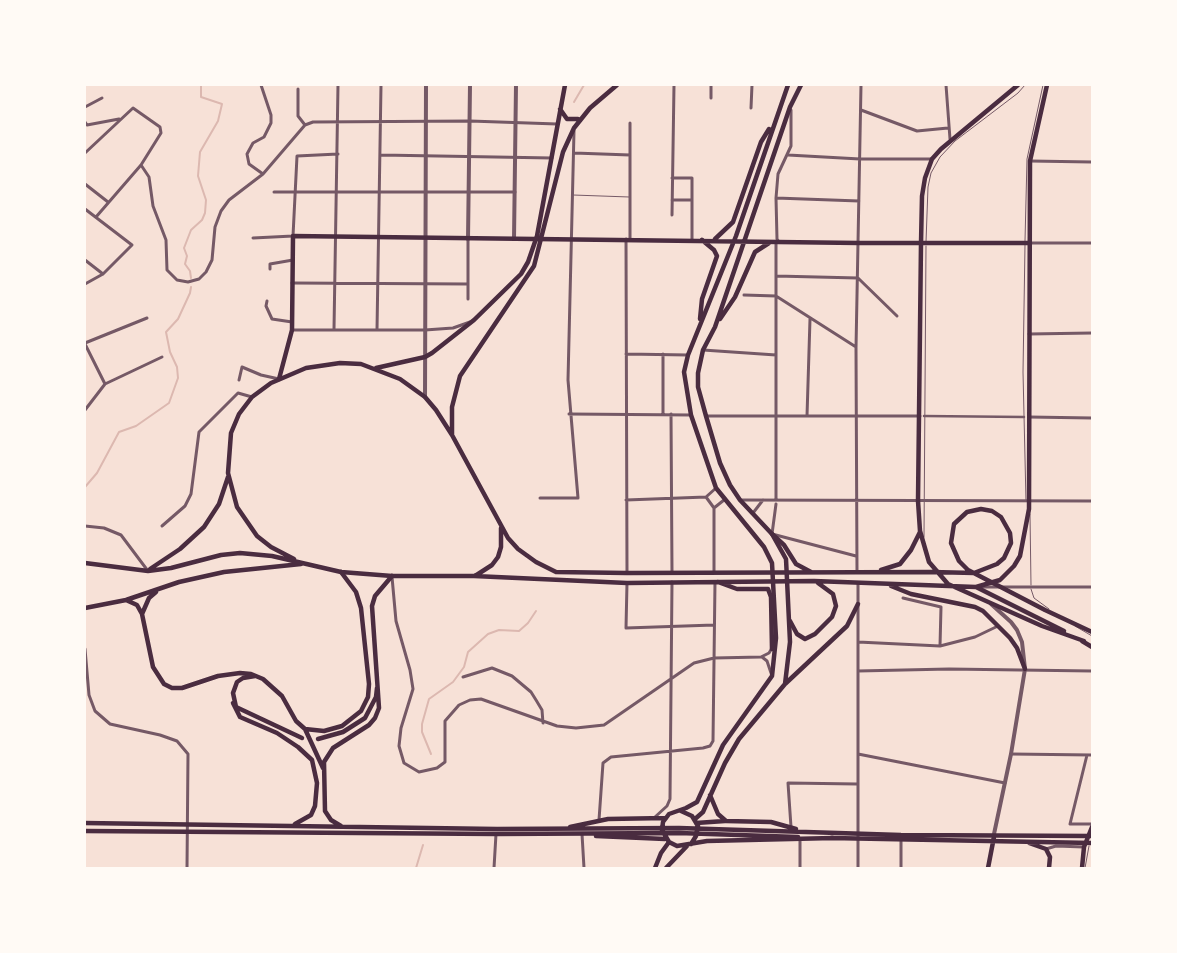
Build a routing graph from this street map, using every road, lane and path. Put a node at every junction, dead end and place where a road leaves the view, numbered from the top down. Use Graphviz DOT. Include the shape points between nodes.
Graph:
graph roads {
  1 [pos="261,85"];
  2 [pos="338,85"];
  3 [pos="382,85"];
  4 [pos="426,85"];
  5 [pos="470,85"];
  6 [pos="516,85"];
  7 [pos="565,85"];
  8 [pos="617,85"];
  9 [pos="674,85"];
  10 [pos="711,85"];
  11 [pos="752,85"];
  12 [pos="788,85"];
  13 [pos="801,85"];
  14 [pos="861,85"];
  15 [pos="946,85"];
  16 [pos="1018,85"];
  17 [pos="1025,85"];
  18 [pos="1043,85"];
  19 [pos="1047,85"];
  20 [pos="298,88"];
  21 [pos="102,98"];
  22 [pos="711,98"];
  23 [pos="85,107"];
  24 [pos="790,107"];
  25 [pos="751,108"];
  26 [pos="560,109"];
  27 [pos="861,110"];
  28 [pos="120,119"];
  29 [pos="578,119"];
  30 [pos="339,121"];
  31 [pos="381,121"];
  32 [pos="470,121"];
  33 [pos="85,122"];
  34 [pos="426,122"];
  35 [pos="516,122"];
  36 [pos="774,122"];
  37 [pos="630,123"];
  38 [pos="557,124"];
  39 [pos="305,125"];
  40 [pos="574,128"];
  41 [pos="948,128"];
  42 [pos="950,139"];
  43 [pos="85,153"];
  44 [pos="574,153"];
  45 [pos="338,154"];
  46 [pos="631,154"];
  47 [pos="381,155"];
  48 [pos="788,155"];
  49 [pos="426,157"];
  50 [pos="469,157"];
  51 [pos="516,157"];
  52 [pos="552,158"];
  53 [pos="860,158"];
  54 [pos="932,159"];
  55 [pos="1030,161"];
  56 [pos="1092,162"];
  57 [pos="141,165"];
  58 [pos="263,174"];
  59 [pos="672,178"];
  60 [pos="85,184"];
  61 [pos="338,190"];
  62 [pos="294,191"];
  63 [pos="381,191"];
  64 [pos="274,192"];
  65 [pos="426,192"];
  66 [pos="515,192"];
  67 [pos="469,193"];
  68 [pos="573,195"];
  69 [pos="630,197"];
  70 [pos="776,198"];
  71 [pos="672,200"];
  72 [pos="692,200"];
  73 [pos="108,202"];
  74 [pos="859,202"];
  75 [pos="85,209"];
  76 [pos="672,215"];
  77 [pos="96,217"];
  78 [pos="293,236"];
  79 [pos="336,237"];
  80 [pos="253,238"];
  81 [pos="380,238"];
  82 [pos="426,238"];
  83 [pos="468,239"];
  84 [pos="514,239"];
  85 [pos="572,239"];
  86 [pos="628,239"];
  87 [pos="692,240"];
  88 [pos="702,240"];
  89 [pos="714,240"];
  90 [pos="776,241"];
  91 [pos="859,243"];
  92 [pos="924,243"];
  93 [pos="1027,243"];
  94 [pos="1092,243"];
  95 [pos="85,260"];
  96 [pos="293,260"];
  97 [pos="270,269"];
  98 [pos="103,274"];
  99 [pos="776,276"];
  100 [pos="858,278"];
  101 [pos="292,283"];
  102 [pos="379,283"];
  103 [pos="85,284"];
  104 [pos="335,284"];
  105 [pos="426,284"];
  106 [pos="468,284"];
  107 [pos="744,295"];
  108 [pos="776,296"];
  109 [pos="468,299"];
  110 [pos="267,301"];
  111 [pos="897,316"];
  112 [pos="147,318"];
  113 [pos="810,319"];
  114 [pos="474,320"];
  115 [pos="292,322"];
  116 [pos="700,325"];
  117 [pos="715,327"];
  118 [pos="334,329"];
  119 [pos="292,330"];
  120 [pos="377,330"];
  121 [pos="425,330"];
  122 [pos="1092,333"];
  123 [pos="1028,334"];
  124 [pos="85,343"];
  125 [pos="856,348"];
  126 [pos="703,350"];
  127 [pos="626,354"];
  128 [pos="663,354"];
  129 [pos="688,355"];
  130 [pos="776,355"];
  131 [pos="162,357"];
  132 [pos="425,357"];
  133 [pos="375,368"];
  134 [pos="279,379"];
  135 [pos="239,380"];
  136 [pos="105,384"];
  137 [pos="252,397"];
  138 [pos="425,397"];
  139 [pos="85,410"];
  140 [pos="569,414"];
  141 [pos="626,414"];
  142 [pos="663,414"];
  143 [pos="670,414"];
  144 [pos="691,415"];
  145 [pos="706,416"];
  146 [pos="776,416"];
  147 [pos="807,416"];
  148 [pos="856,416"];
  149 [pos="922,416"];
  150 [pos="1026,417"];
  151 [pos="1092,418"];
  152 [pos="452,435"];
  153 [pos="228,473"];
  154 [pos="716,488"];
  155 [pos="706,497"];
  156 [pos="540,498"];
  157 [pos="672,499"];
  158 [pos="765,499"];
  159 [pos="776,499"];
  160 [pos="626,500"];
  161 [pos="724,500"];
  162 [pos="740,500"];
  163 [pos="856,500"];
  164 [pos="1027,500"];
  165 [pos="1092,501"];
  166 [pos="920,502"];
  167 [pos="776,504"];
  168 [pos="714,508"];
  169 [pos="1029,509"];
  170 [pos="753,513"];
  171 [pos="85,526"];
  172 [pos="162,526"];
  173 [pos="500,526"];
  174 [pos="920,531"];
  175 [pos="772,534"];
  176 [pos="924,550"];
  177 [pos="856,556"];
  178 [pos="85,563"];
  179 [pos="305,564"];
  180 [pos="148,570"];
  181 [pos="341,572"];
  182 [pos="714,572"];
  183 [pos="857,572"];
  184 [pos="672,573"];
  185 [pos="627,574"];
  186 [pos="817,574"];
  187 [pos="392,576"];
  188 [pos="474,576"];
  189 [pos="715,581"];
  190 [pos="814,581"];
  191 [pos="672,582"];
  192 [pos="627,583"];
  193 [pos="858,583"];
  194 [pos="885,584"];
  195 [pos="976,587"];
  196 [pos="1092,587"];
  197 [pos="160,590"];
  198 [pos="902,598"];
  199 [pos="126,600"];
  200 [pos="858,604"];
  201 [pos="990,604"];
  202 [pos="85,608"];
  203 [pos="142,614"];
  204 [pos="1055,614"];
  205 [pos="790,621"];
  206 [pos="714,625"];
  207 [pos="998,626"];
  208 [pos="671,627"];
  209 [pos="1092,632"];
  210 [pos="1092,636"];
  211 [pos="776,638"];
  212 [pos="1084,641"];
  213 [pos="858,642"];
  214 [pos="940,646"];
  215 [pos="1092,646"];
  216 [pos="85,649"];
  217 [pos="772,649"];
  218 [pos="761,657"];
  219 [pos="714,658"];
  220 [pos="1025,669"];
  221 [pos="858,671"];
  222 [pos="1092,671"];
  223 [pos="256,676"];
  224 [pos="463,676"];
  225 [pos="772,676"];
  226 [pos="671,678"];
  227 [pos="378,684"];
  228 [pos="785,684"];
  229 [pos="233,702"];
  230 [pos="543,723"];
  231 [pos="305,729"];
  232 [pos="302,738"];
  233 [pos="318,739"];
  234 [pos="670,751"];
  235 [pos="858,754"];
  236 [pos="1011,754"];
  237 [pos="1087,755"];
  238 [pos="1092,755"];
  239 [pos="323,768"];
  240 [pos="1005,783"];
  241 [pos="857,784"];
  242 [pos="710,795"];
  243 [pos="679,810"];
  244 [pos="311,815"];
  245 [pos="666,818"];
  246 [pos="652,819"];
  247 [pos="599,820"];
  248 [pos="696,821"];
  249 [pos="726,821"];
  250 [pos="85,823"];
  251 [pos="186,824"];
  252 [pos="295,824"];
  253 [pos="315,825"];
  254 [pos="1092,825"];
  255 [pos="342,826"];
  256 [pos="791,827"];
  257 [pos="562,829"];
  258 [pos="799,830"];
  259 [pos="85,831"];
  260 [pos="187,831"];
  261 [pos="596,831"];
  262 [pos="321,832"];
  263 [pos="858,833"];
  264 [pos="496,834"];
  265 [pos="582,834"];
  266 [pos="994,834"];
  267 [pos="901,837"];
  268 [pos="1092,837"];
  269 [pos="833,838"];
  270 [pos="858,839"];
  271 [pos="800,840"];
  272 [pos="993,840"];
  273 [pos="667,841"];
  274 [pos="1018,841"];
  275 [pos="1092,843"];
  276 [pos="689,845"];
  277 [pos="1084,847"];
  278 [pos="1046,849"];
  279 [pos="187,868"];
  280 [pos="494,868"];
  281 [pos="584,868"];
  282 [pos="655,868"];
  283 [pos="666,868"];
  284 [pos="800,868"];
  285 [pos="858,868"];
  286 [pos="901,868"];
  287 [pos="988,868"];
  288 [pos="1049,868"];
  289 [pos="1084,868"];
  1 -- 58 [label="street" via="271,123 247,154 249,164"];
  2 -- 30 [label="street"];
  3 -- 31 [label="street"];
  4 -- 34 [label="street"];
  5 -- 32 [label="street"];
  6 -- 35 [label="street"];
  7 -- 26 [label="main road"];
  8 -- 29 [label="main road"];
  9 -- 59 [label="street"];
  10 -- 22 [label="street"];
  11 -- 25 [label="street"];
  12 -- 36 [label="main road"];
  13 -- 24 [label="main road"];
  14 -- 27 [label="street"];
  15 -- 41 [label="street"];
  16 -- 42 [label="main road"];
  17 -- 92 [label="lane" via="1018,94 955,141 935,165 928,187"];
  18 -- 93 [label="lane" via="1027,159"];
  19 -- 55 [label="main road"];
  20 -- 39 [label="street" via="298,116"];
  21 -- 23 [label="street"];
  24 -- 48 [label="street" via="793,134"];
  24 -- 117 [label="main road"];
  26 -- 29 [label="main road" via="566,118"];
  26 -- 38 [label="main road"];
  27 -- 41 [label="street" via="917,131"];
  27 -- 53 [label="street"];
  28 -- 33 [label="street" via="87,125"];
  28 -- 43 [label="street"];
  28 -- 57 [label="street" via="134,108 160,127 161,133"];
  29 -- 40 [label="main road"];
  30 -- 31 [label="street"];
  30 -- 39 [label="street"];
  30 -- 45 [label="street"];
  31 -- 34 [label="street"];
  31 -- 47 [label="street"];
  32 -- 34 [label="street"];
  32 -- 35 [label="street"];
  32 -- 50 [label="street"];
  34 -- 49 [label="street"];
  35 -- 38 [label="street"];
  35 -- 51 [label="street"];
  36 -- 89 [label="main road" via="762,142 733,222"];
  36 -- 116 [label="main road" via="736,236"];
  37 -- 46 [label="street"];
  38 -- 52 [label="main road"];
  39 -- 58 [label="street"];
  40 -- 44 [label="street"];
  40 -- 152 [label="main road" via="563,152 534,266 460,376 452,407"];
  41 -- 42 [label="street"];
  42 -- 54 [label="main road"];
  44 -- 46 [label="street"];
  44 -- 68 [label="street"];
  45 -- 61 [label="street"];
  45 -- 62 [label="street" via="297,156"];
  46 -- 69 [label="street"];
  47 -- 49 [label="street"];
  47 -- 63 [label="street"];
  48 -- 53 [label="street"];
  48 -- 70 [label="street" via="778,174"];
  49 -- 50 [label="street"];
  49 -- 65 [label="street"];
  50 -- 51 [label="street"];
  50 -- 67 [label="street"];
  51 -- 52 [label="street"];
  51 -- 66 [label="street"];
  52 -- 114 [label="main road" via="537,236 528,262 509,288"];
  53 -- 54 [label="street"];
  53 -- 74 [label="street"];
  54 -- 92 [label="main road" via="922,196"];
  55 -- 56 [label="street"];
  55 -- 93 [label="main road"];
  57 -- 58 [label="street" via="149,176 153,206 166,240 167,270 177,280 188,282 199,279 211,264 215,227 226,203"];
  57 -- 73 [label="street"];
  59 -- 71 [label="street"];
  59 -- 72 [label="street" via="692,178"];
  60 -- 73 [label="street"];
  61 -- 62 [label="street"];
  61 -- 63 [label="street"];
  61 -- 79 [label="street"];
  62 -- 64 [label="street"];
  62 -- 78 [label="street"];
  63 -- 65 [label="street"];
  63 -- 81 [label="street"];
  65 -- 67 [label="street"];
  65 -- 82 [label="street"];
  66 -- 67 [label="street"];
  66 -- 84 [label="street"];
  67 -- 83 [label="street"];
  68 -- 69 [label="lane"];
  68 -- 85 [label="street"];
  69 -- 86 [label="street"];
  70 -- 74 [label="street"];
  70 -- 90 [label="street"];
  71 -- 72 [label="street"];
  71 -- 76 [label="street"];
  72 -- 87 [label="street"];
  73 -- 77 [label="street"];
  74 -- 91 [label="street"];
  75 -- 77 [label="street"];
  77 -- 98 [label="street" via="132,245"];
  78 -- 79 [label="main road"];
  78 -- 80 [label="street"];
  78 -- 96 [label="main road"];
  79 -- 81 [label="main road"];
  79 -- 104 [label="street"];
  81 -- 82 [label="main road"];
  81 -- 102 [label="street"];
  82 -- 83 [label="main road"];
  82 -- 105 [label="street"];
  83 -- 84 [label="main road"];
  83 -- 106 [label="street"];
  84 -- 85 [label="main road"];
  85 -- 86 [label="main road"];
  85 -- 140 [label="street"];
  86 -- 87 [label="main road"];
  86 -- 127 [label="street"];
  87 -- 88 [label="main road"];
  88 -- 89 [label="main road"];
  88 -- 116 [label="main road" via="717,256 702,299"];
  89 -- 90 [label="main road"];
  90 -- 91 [label="main road"];
  90 -- 99 [label="street"];
  90 -- 117 [label="main road" via="755,252 735,297"];
  91 -- 92 [label="main road"];
  91 -- 100 [label="street"];
  92 -- 93 [label="main road"];
  92 -- 149 [label="main road"];
  93 -- 94 [label="street"];
  93 -- 123 [label="main road"];
  93 -- 150 [label="lane"];
  95 -- 98 [label="street"];
  96 -- 97 [label="street" via="270,264"];
  96 -- 101 [label="main road"];
  98 -- 103 [label="street"];
  99 -- 100 [label="street"];
  99 -- 108 [label="street"];
  100 -- 111 [label="street"];
  100 -- 125 [label="street"];
  101 -- 104 [label="street"];
  101 -- 115 [label="main road"];
  102 -- 104 [label="street"];
  102 -- 105 [label="street"];
  102 -- 120 [label="street"];
  104 -- 118 [label="street"];
  105 -- 106 [label="street"];
  105 -- 121 [label="street"];
  106 -- 109 [label="street"];
  107 -- 108 [label="street"];
  108 -- 113 [label="street"];
  108 -- 130 [label="street"];
  110 -- 115 [label="street" via="272,319"];
  112 -- 124 [label="street"];
  113 -- 125 [label="street"];
  113 -- 147 [label="street"];
  114 -- 121 [label="street" via="453,328"];
  114 -- 132 [label="main road"];
  115 -- 119 [label="main road"];
  116 -- 129 [label="main road"];
  117 -- 126 [label="main road"];
  118 -- 119 [label="street"];
  118 -- 120 [label="street"];
  119 -- 134 [label="main road"];
  120 -- 121 [label="street"];
  121 -- 132 [label="street"];
  122 -- 123 [label="street"];
  123 -- 150 [label="main road"];
  124 -- 136 [label="street"];
  125 -- 148 [label="street"];
  126 -- 130 [label="street"];
  126 -- 145 [label="main road" via="698,387"];
  127 -- 128 [label="street"];
  127 -- 141 [label="street"];
  128 -- 129 [label="street"];
  128 -- 142 [label="street"];
  129 -- 144 [label="main road" via="684,372"];
  130 -- 146 [label="street"];
  131 -- 136 [label="street"];
  132 -- 133 [label="main road"];
  132 -- 138 [label="street"];
  133 -- 134 [label="main road" via="347,363 323,364"];
  133 -- 138 [label="main road"];
  134 -- 135 [label="street" via="261,376 242,367"];
  134 -- 137 [label="main road"];
  136 -- 139 [label="street"];
  137 -- 153 [label="main road" via="239,414 231,433"];
  137 -- 172 [label="street" via="238,393 199,432 191,494 185,506"];
  138 -- 152 [label="main road"];
  140 -- 141 [label="street"];
  140 -- 156 [label="street" via="578,498"];
  141 -- 142 [label="street"];
  141 -- 160 [label="street"];
  142 -- 143 [label="street"];
  143 -- 144 [label="street"];
  143 -- 157 [label="street"];
  144 -- 154 [label="main road"];
  145 -- 146 [label="street"];
  145 -- 162 [label="main road" via="720,463"];
  146 -- 147 [label="street"];
  146 -- 159 [label="street"];
  147 -- 148 [label="street"];
  148 -- 149 [label="street"];
  148 -- 163 [label="street"];
  149 -- 150 [label="street"];
  149 -- 166 [label="main road"];
  150 -- 151 [label="street"];
  150 -- 164 [label="main road"];
  152 -- 173 [label="main road"];
  153 -- 179 [label="main road" via="237,507 257,536"];
  153 -- 180 [label="main road" via="219,504 204,527 180,549"];
  154 -- 155 [label="street"];
  154 -- 161 [label="main road"];
  155 -- 157 [label="street"];
  155 -- 168 [label="street"];
  157 -- 160 [label="street"];
  157 -- 184 [label="street"];
  158 -- 159 [label="street"];
  158 -- 162 [label="street"];
  158 -- 170 [label="street"];
  159 -- 163 [label="street"];
  160 -- 185 [label="street"];
  161 -- 168 [label="street"];
  161 -- 211 [label="main road" via="764,547 772,563"];
  162 -- 170 [label="main road"];
  163 -- 166 [label="street"];
  163 -- 177 [label="street"];
  164 -- 165 [label="street"];
  164 -- 166 [label="street"];
  164 -- 169 [label="main road"];
  166 -- 174 [label="main road"];
  166 -- 176 [label="lane"];
  167 -- 175 [label="street"];
  168 -- 182 [label="street"];
  169 -- 195 [label="main road" via="1024,545 1014,566 1000,580"];
  169 -- 204 [label="lane" via="1031,590 1034,598"];
  170 -- 175 [label="main road"];
  171 -- 180 [label="street" via="104,528 121,535"];
  173 -- 185 [label="main road" via="518,549 556,572"];
  173 -- 188 [label="main road" via="498,557 484,572"];
  174 -- 176 [label="main road"];
  174 -- 183 [label="main road" via="900,564 885,570"];
  175 -- 177 [label="street"];
  175 -- 186 [label="main road" via="796,564"];
  175 -- 205 [label="main road" via="788,567"];
  176 -- 201 [label="main road" via="939,576 948,584"];
  177 -- 183 [label="street"];
  178 -- 180 [label="main road"];
  179 -- 180 [label="main road" via="240,553"];
  179 -- 181 [label="main road"];
  179 -- 197 [label="main road" via="224,572 179,582"];
  181 -- 187 [label="main road"];
  181 -- 231 [label="main road" via="356,592 361,608 368,697 361,711 342,726 324,731"];
  182 -- 184 [label="main road"];
  182 -- 186 [label="main road"];
  183 -- 186 [label="main road"];
  183 -- 204 [label="main road" via="974,573 997,564 1009,550 1010,533 1007,524 992,511 967,512 954,524 951,534 954,552 968,570 1045,610"];
  184 -- 185 [label="main road"];
  187 -- 188 [label="main road"];
  187 -- 227 [label="main road" via="375,596 372,606"];
  187 -- 230 [label="street" via="396,621 413,690 398,746 404,762 420,772 443,764 446,754 445,721 459,705 470,700 481,699"];
  188 -- 192 [label="main road"];
  189 -- 190 [label="main road"];
  189 -- 191 [label="main road"];
  189 -- 206 [label="street"];
  189 -- 217 [label="main road" via="737,589 768,589"];
  190 -- 193 [label="main road"];
  190 -- 205 [label="main road" via="833,594 836,606 832,617 805,639 797,634"];
  191 -- 192 [label="main road"];
  191 -- 208 [label="street"];
  192 -- 208 [label="street" via="626,628"];
  193 -- 194 [label="main road"];
  193 -- 200 [label="street"];
  194 -- 195 [label="main road"];
  194 -- 207 [label="main road" via="910,594 974,607"];
  195 -- 196 [label="street"];
  195 -- 212 [label="main road"];
  197 -- 199 [label="main road"];
  197 -- 203 [label="main road" via="149,598"];
  198 -- 214 [label="street" via="941,607"];
  199 -- 202 [label="main road"];
  199 -- 203 [label="main road" via="137,605"];
  200 -- 213 [label="street"];
  200 -- 228 [label="main road" via="847,626"];
  201 -- 212 [label="main road"];
  201 -- 220 [label="street" via="1011,622 1022,642"];
  203 -- 223 [label="main road" via="153,667 164,684 182,688 222,675 245,673"];
  204 -- 209 [label="main road"];
  204 -- 210 [label="lane"];
  205 -- 228 [label="main road" via="790,656"];
  206 -- 208 [label="street"];
  206 -- 219 [label="street"];
  207 -- 214 [label="street" via="975,637"];
  207 -- 220 [label="main road" via="1017,648"];
  208 -- 226 [label="street"];
  211 -- 217 [label="street"];
  211 -- 225 [label="main road"];
  212 -- 215 [label="main road"];
  213 -- 214 [label="street"];
  213 -- 221 [label="street"];
  216 -- 251 [label="street" via="88,695 95,711 110,724 177,741 188,754"];
  217 -- 218 [label="street"];
  218 -- 219 [label="street"];
  218 -- 225 [label="street" via="767,661"];
  219 -- 226 [label="street" via="694,663"];
  219 -- 234 [label="street" via="713,741 703,748"];
  220 -- 221 [label="street"];
  220 -- 222 [label="street"];
  220 -- 236 [label="street"];
  221 -- 235 [label="street"];
  223 -- 229 [label="main road" via="237,682"];
  223 -- 231 [label="main road" via="282,696 296,721"];
  224 -- 230 [label="street" via="492,668 512,676 534,696 542,710"];
  225 -- 243 [label="main road" via="723,745 697,802"];
  226 -- 230 [label="street" via="604,725 576,728"];
  226 -- 234 [label="street"];
  227 -- 233 [label="main road" via="365,718 343,732"];
  227 -- 239 [label="main road" via="380,697 375,718 332,748"];
  228 -- 242 [label="main road" via="739,739"];
  229 -- 232 [label="main road" via="240,711"];
  229 -- 244 [label="main road" via="244,720 277,733 306,752 312,760 317,798"];
  231 -- 239 [label="main road"];
  234 -- 246 [label="street" via="670,798 661,813"];
  234 -- 247 [label="street" via="611,757 603,763"];
  235 -- 240 [label="street"];
  235 -- 241 [label="street"];
  236 -- 237 [label="street"];
  236 -- 240 [label="street"];
  237 -- 238 [label="street"];
  237 -- 254 [label="street" via="1070,824"];
  239 -- 255 [label="main road" via="325,810 331,820"];
  240 -- 266 [label="street"];
  241 -- 256 [label="street" via="788,783"];
  241 -- 263 [label="street"];
  242 -- 248 [label="main road"];
  242 -- 249 [label="main road" via="718,814"];
  243 -- 245 [label="main road"];
  243 -- 248 [label="main road"];
  244 -- 252 [label="main road"];
  244 -- 253 [label="main road"];
  245 -- 246 [label="main road"];
  245 -- 273 [label="main road" via="662,826"];
  246 -- 247 [label="main road"];
  247 -- 257 [label="main road"];
  248 -- 249 [label="main road"];
  248 -- 276 [label="main road" via="698,831"];
  249 -- 256 [label="main road" via="771,822"];
  250 -- 251 [label="main road"];
  251 -- 252 [label="main road"];
  251 -- 260 [label="street"];
  252 -- 253 [label="main road"];
  253 -- 255 [label="main road"];
  253 -- 262 [label="main road"];
  254 -- 277 [label="main road"];
  255 -- 257 [label="main road"];
  256 -- 258 [label="main road"];
  257 -- 261 [label="main road"];
  258 -- 261 [label="main road" via="679,828"];
  258 -- 263 [label="main road"];
  259 -- 260 [label="main road"];
  260 -- 262 [label="main road"];
  260 -- 279 [label="street"];
  261 -- 265 [label="main road"];
  261 -- 269 [label="main road"];
  262 -- 264 [label="main road"];
  263 -- 267 [label="main road"];
  263 -- 270 [label="street"];
  264 -- 265 [label="main road"];
  264 -- 280 [label="street"];
  265 -- 273 [label="main road"];
  265 -- 281 [label="street"];
  266 -- 267 [label="main road"];
  266 -- 268 [label="main road"];
  266 -- 272 [label="main road"];
  267 -- 270 [label="main road"];
  267 -- 272 [label="main road"];
  267 -- 286 [label="street"];
  268 -- 289 [label="lane"];
  269 -- 270 [label="main road"];
  269 -- 271 [label="main road"];
  270 -- 285 [label="street"];
  271 -- 276 [label="main road" via="719,840"];
  271 -- 284 [label="street"];
  272 -- 274 [label="main road"];
  272 -- 287 [label="main road"];
  273 -- 276 [label="main road" via="677,846"];
  273 -- 282 [label="main road"];
  274 -- 275 [label="main road"];
  274 -- 278 [label="main road"];
  276 -- 283 [label="main road"];
  277 -- 278 [label="street"];
  277 -- 289 [label="main road"];
  278 -- 288 [label="main road" via="1050,857"];
}
